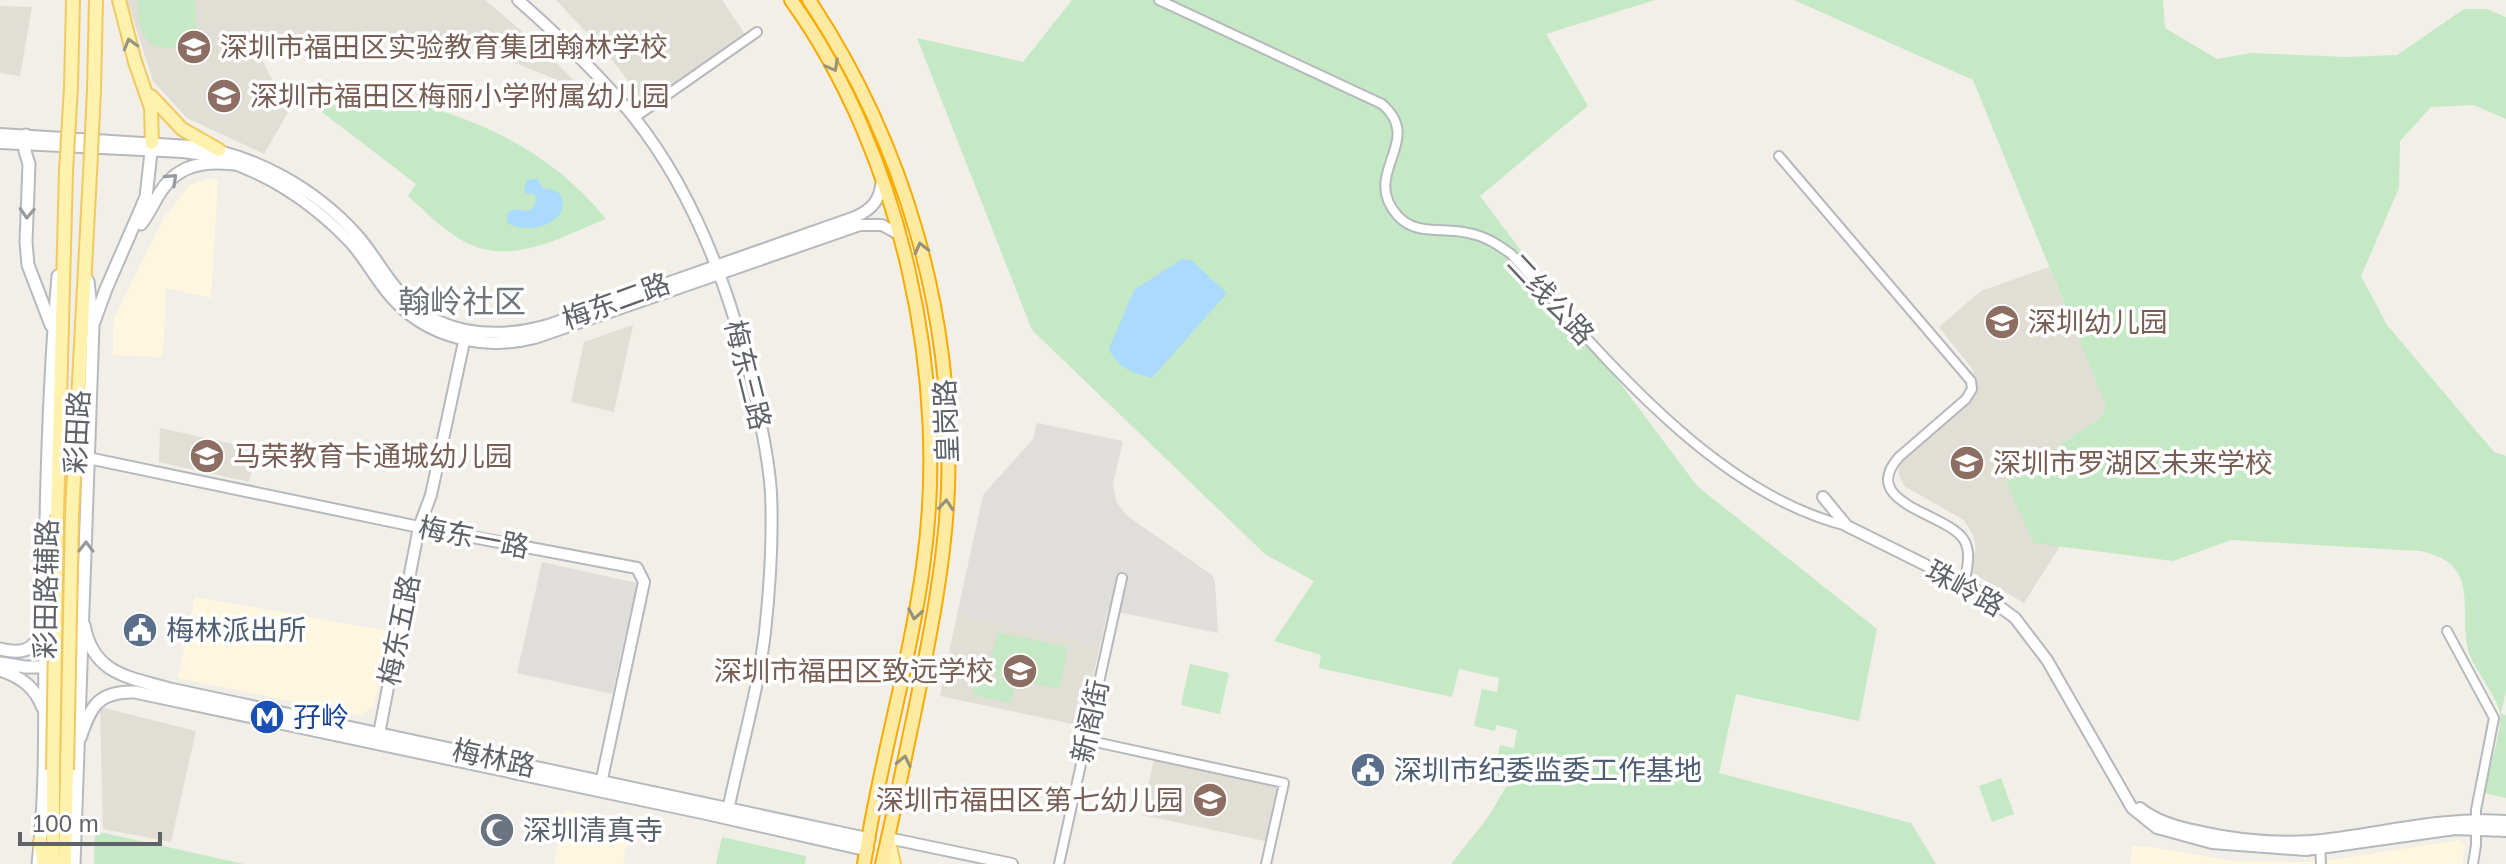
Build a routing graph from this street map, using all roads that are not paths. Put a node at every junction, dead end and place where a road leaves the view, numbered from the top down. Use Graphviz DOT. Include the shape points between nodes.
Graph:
graph roads {
  1 [pos="73,0"];
  2 [pos="96,0"];
  3 [pos="119,0"];
  4 [pos="518,0"];
  5 [pos="791,0"];
  6 [pos="809,0"];
  7 [pos="1159,0"];
  8 [pos="757,32"];
  9 [pos="144,85"];
  10 [pos="634,118"];
  11 [pos="0,134"];
  12 [pos="26,140"];
  13 [pos="0,143"];
  14 [pos="152,147"];
  15 [pos="219,150"];
  16 [pos="1779,156"];
  17 [pos="234,164"];
  18 [pos="882,178"];
  19 [pos="65,192"];
  20 [pos="132,233"];
  21 [pos="901,237"];
  22 [pos="86,254"];
  23 [pos="718,270"];
  24 [pos="93,326"];
  25 [pos="53,333"];
  26 [pos="466,336"];
  27 [pos="88,458"];
  28 [pos="1823,497"];
  29 [pos="1847,526"];
  30 [pos="419,527"];
  31 [pos="1122,578"];
  32 [pos="1965,583"];
  33 [pos="45,623"];
  34 [pos="84,625"];
  35 [pos="2447,631"];
  36 [pos="4,650"];
  37 [pos="83,659"];
  38 [pos="0,663"];
  39 [pos="44,667"];
  40 [pos="0,670"];
  41 [pos="81,692"];
  42 [pos="45,694"];
  43 [pos="169,694"];
  44 [pos="44,717"];
  45 [pos="80,738"];
  46 [pos="378,739"];
  47 [pos="1086,740"];
  48 [pos="601,785"];
  49 [pos="727,813"];
  50 [pos="2506,821"];
  51 [pos="2476,824"];
  52 [pos="2506,831"];
  53 [pos="888,838"];
  54 [pos="40,842"];
  55 [pos="868,844"];
  56 [pos="2320,845"];
  57 [pos="41,864"];
  58 [pos="53,864"];
  59 [pos="65,864"];
  60 [pos="74,864"];
  61 [pos="864,864"];
  62 [pos="882,864"];
  63 [pos="894,864"];
  64 [pos="1012,864"];
  65 [pos="1059,864"];
  66 [pos="1266,864"];
  67 [pos="2321,864"];
  68 [pos="2473,864"];
  1 -- 19 [label="main road, 彩田路, bridge"];
  2 -- 22 [label="main road, 彩田路, bridge"];
  9 -- 3 [label="main road, one-way"];
  4 -- 10 [label="street, 梅东三路" via="574,51"];
  5 -- 18 [label="highway, 皇岗路, one-way" via="847,91"];
  53 -- 6 [label="highway, 皇岗路, one-way" via="939,584 948,488 944,367 919,238 892,157 854,73"];
  7 -- 29 [label="street, 二线公路" via="1382,104 1399,125 1385,190 1401,219 1421,229 1458,231 1496,243 1708,455 1773,496"];
  8 -- 10 [label="street"];
  9 -- 14 [label="main road" via="152,115"];
  9 -- 15 [label="main road" via="182,129"];
  10 -- 23 [label="street, 梅东三路" via="685,197"];
  11 -- 12 [label="street, 梅东二路"];
  12 -- 13 [label="street, 梅东二路"];
  12 -- 14 [label="street, 梅东二路"];
  12 -- 25 [label="main road, one-way" via="28,265"];
  14 -- 15 [label="street, 梅东二路"];
  14 -- 17 [label="street, 梅东二路"];
  14 -- 20 [label="main road" via="146,197"];
  15 -- 26 [label="street, 梅东二路" via="274,172 317,199 358,236 408,301"];
  16 -- 32 [label="street" via="1971,381 1966,399 1899,457 1889,479 1902,501 1962,537 1968,550"];
  20 -- 17 [label="main road, one-way" via="164,187 183,170 203,162"];
  17 -- 26 [label="street, 梅东二路" via="317,211 411,316 443,334"];
  18 -- 21 [label="highway, 皇岗路"];
  18 -- 23 [label="street, 梅东二路" via="876,202 865,213"];
  19 -- 25 [label="main road, 彩田路辅路"];
  19 -- 58 [label="main road, 彩田路, bridge"];
  20 -- 24 [label="main road"];
  21 -- 23 [label="street, 梅东二路" via="882,225 860,225"];
  21 -- 55 [label="highway, 皇岗路, one-way" via="924,366 928,508 916,615"];
  22 -- 24 [label="main road, 彩田路辅路"];
  22 -- 59 [label="main road, 彩田路, bridge" via="72,514"];
  23 -- 26 [label="street, 梅东二路" via="535,338 503,343"];
  23 -- 49 [label="street, 梅东三路" via="754,391 770,490 764,636"];
  24 -- 27 [label="main road, 彩田路辅路"];
  25 -- 33 [label="main road, 彩田路辅路"];
  26 -- 30 [label="street, 梅东五路" via="431,495"];
  27 -- 30 [label="street, 梅东一路"];
  34 -- 27 [label="main road, 彩田路辅路, one-way"];
  28 -- 29 [label="street, 珠岭路"];
  29 -- 32 [label="street, 珠岭路"];
  30 -- 46 [label="street, 梅东五路"];
  30 -- 48 [label="street, 梅东一路" via="637,568 644,582"];
  31 -- 47 [label="street, 新阁街"];
  32 -- 56 [label="street, 珠岭路" via="2025,628 2144,820 2173,834 2241,847"];
  33 -- 36 [label="main road" via="34,646 21,653"];
  33 -- 39 [label="main road, 彩田路辅路"];
  34 -- 37 [label="main road, 彩田路辅路"];
  34 -- 43 [label="main road, 梅林路" via="107,668"];
  35 -- 51 [label="street" via="2494,718"];
  37 -- 39 [label="main road"];
  37 -- 41 [label="main road, 彩田路辅路"];
  38 -- 39 [label="main road"];
  39 -- 42 [label="main road, 彩田路辅路"];
  40 -- 44 [label="main road" via="33,690"];
  41 -- 42 [label="main road" via="61,680"];
  41 -- 45 [label="main road, 彩田路辅路"];
  42 -- 44 [label="main road, 彩田路辅路"];
  43 -- 45 [label="main road, 梅林路" via="115,693 91,710"];
  43 -- 46 [label="main road, 梅林路"];
  44 -- 54 [label="main road, 彩田路辅路"];
  45 -- 60 [label="main road, 彩田路辅路"];
  46 -- 48 [label="main road, 梅林路"];
  47 -- 65 [label="street, 新阁街"];
  47 -- 66 [label="street" via="1284,783"];
  48 -- 49 [label="main road, 梅林路"];
  49 -- 55 [label="main road, 梅林路"];
  50 -- 51 [label="street, 珠岭路"];
  51 -- 52 [label="street, 珠岭路"];
  51 -- 56 [label="street, 珠岭路"];
  51 -- 68 [label="street"];
  53 -- 62 [label="highway, 皇岗路"];
  53 -- 63 [label="main road"];
  53 -- 64 [label="street"];
  54 -- 57 [label="main road"];
  55 -- 61 [label="highway, 皇岗路"];
  56 -- 67 [label="street"];
}
